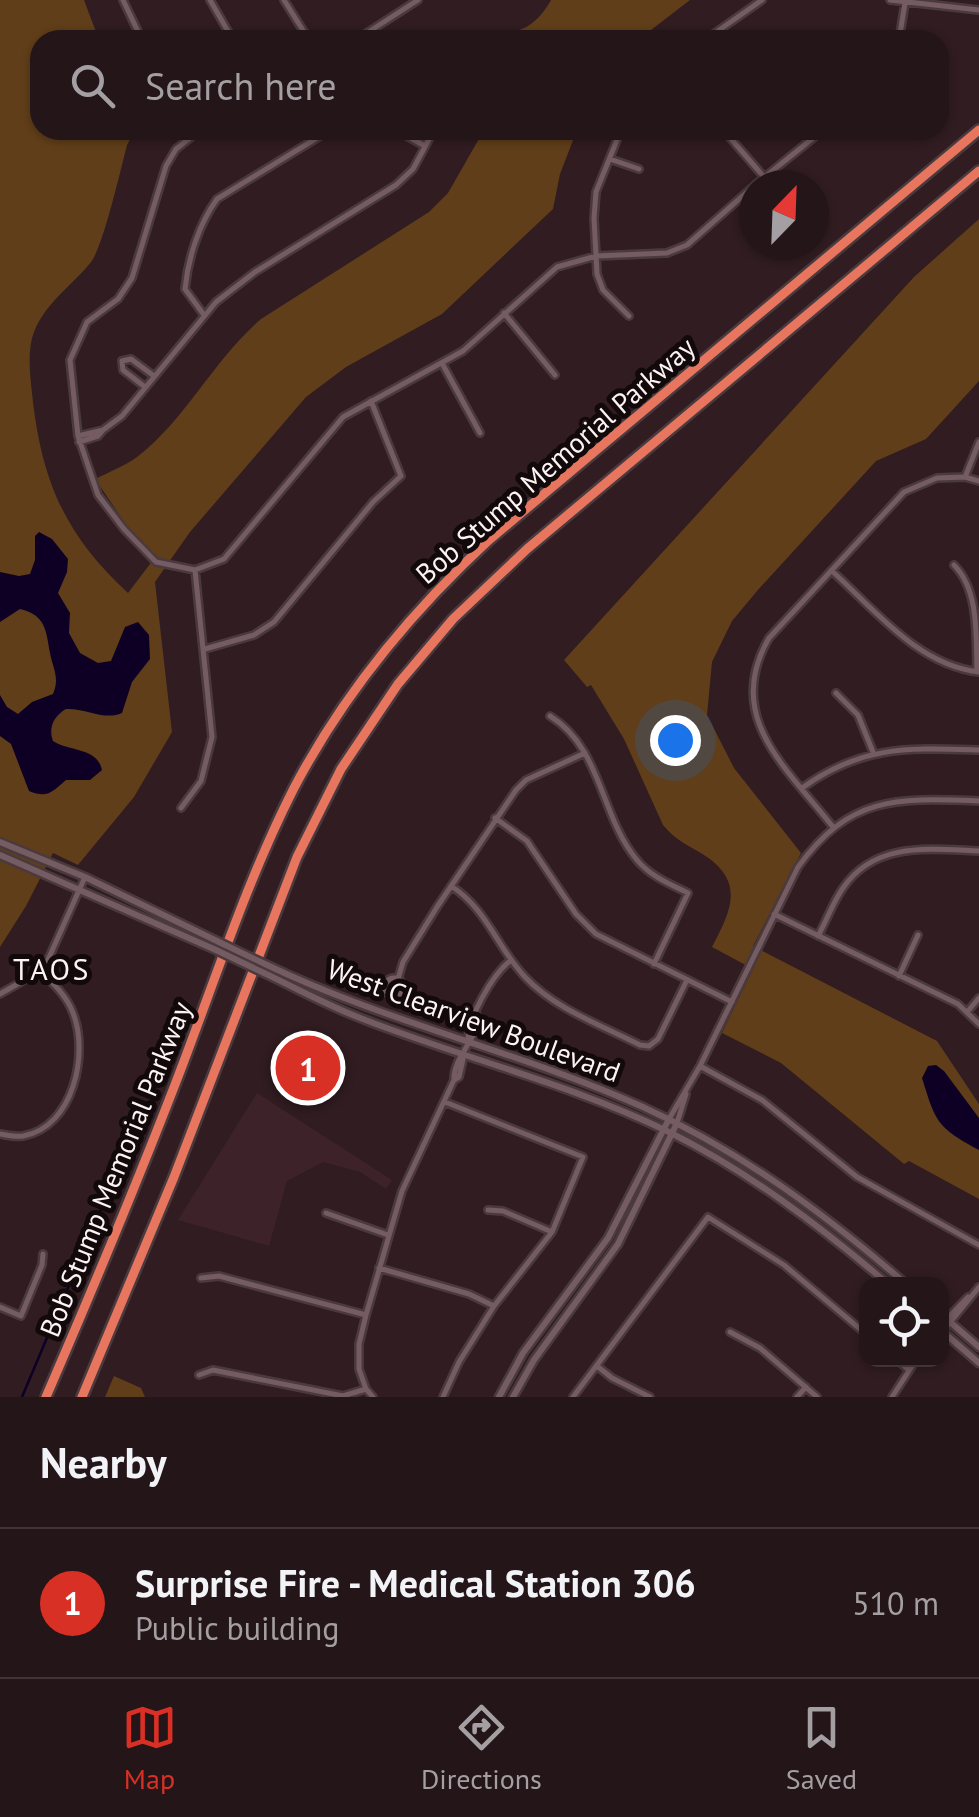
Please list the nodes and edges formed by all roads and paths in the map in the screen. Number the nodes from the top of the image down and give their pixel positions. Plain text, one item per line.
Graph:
1 (123, 0) edge
2 (210, 0) edge
3 (284, 0) edge
4 (418, 0) edge
5 (762, 0) edge
6 (890, 0) edge
7 (905, 2) edge
8 (979, 10) edge
9 (137, 30) edge
10 (228, 30) edge
11 (303, 30) edge
12 (372, 30) edge
13 (719, 30) edge
14 (901, 30) edge
15 (979, 130) edge
16 (186, 140) edge
17 (314, 140) edge
18 (414, 140) edge
19 (428, 140) edge
20 (617, 140) edge
21 (732, 140) edge
22 (810, 140) edge
23 (425, 146) junction
24 (610, 159) junction
25 (639, 169) dead end
26 (758, 170) edge
27 (773, 170) edge
28 (979, 171) edge
29 (739, 198) edge
30 (596, 256) junction
31 (504, 313) junction
32 (204, 316) junction
33 (629, 316) dead end
34 (443, 364) junction
35 (556, 374) dead end
36 (154, 376) junction
37 (146, 388) junction
38 (371, 401) junction
39 (480, 433) dead end
40 (78, 439) junction
41 (979, 442) edge
42 (965, 478) junction
43 (979, 481) edge
44 (954, 565) dead end
45 (194, 570) junction
46 (831, 570) junction
47 (204, 648) junction
48 (978, 672) edge
49 (836, 692) dead end
50 (550, 716) dead end
51 (979, 750) edge
52 (873, 752) junction
53 (586, 753) junction
54 (802, 788) junction
55 (979, 801) edge
56 (181, 808) dead end
57 (495, 818) junction
58 (833, 827) junction
59 (0, 842) edge
60 (979, 851) edge
61 (0, 856) edge
62 (84, 876) junction
63 (450, 886) junction
64 (80, 888) junction
65 (774, 914) junction
66 (918, 935) dead end
67 (818, 936) junction
68 (217, 946) junction
69 (511, 960) junction
70 (654, 964) junction
71 (265, 969) junction
72 (40, 970) junction
73 (899, 976) junction
74 (398, 979) dead end
75 (687, 980) junction
76 (0, 994) edge
77 (979, 998) edge
78 (732, 1002) junction
79 (968, 1012) junction
80 (979, 1024) edge
81 (468, 1044) junction
82 (464, 1054) junction
83 (700, 1066) junction
84 (445, 1102) junction
85 (673, 1121) junction
86 (662, 1129) junction
87 (0, 1134) edge
88 (672, 1134) junction
89 (488, 1210) dead end
90 (326, 1213) dead end
91 (552, 1232) junction
92 (388, 1234) junction
93 (979, 1244) edge
94 (43, 1254) dead end
95 (379, 1268) junction
96 (879, 1277) edge
97 (898, 1277) edge
98 (202, 1278) dead end
99 (979, 1286) edge
100 (0, 1306) edge
101 (494, 1306) junction
102 (366, 1315) junction
103 (949, 1320) edge
104 (859, 1328) edge
105 (949, 1328) edge
106 (949, 1330) edge
107 (730, 1332) dead end
108 (979, 1347) edge
109 (979, 1363) edge
110 (597, 1366) junction
111 (905, 1367) edge
112 (911, 1367) edge
113 (909, 1370) junction
114 (199, 1374) dead end
115 (806, 1387) junction
116 (366, 1389) junction
117 (46, 1397) edge
118 (82, 1397) edge
119 (374, 1397) edge
120 (444, 1397) edge
121 (498, 1397) edge
122 (512, 1397) edge
123 (574, 1397) edge
124 (650, 1397) edge
125 (796, 1397) edge
126 (818, 1397) edge
127 (892, 1397) edge

1 - 9 street
2 - 10 street
3 - 11 street
4 - 12 street
5 - 13 street
6 - 7 street
7 - 8 street
7 - 14 street
15 - 117 highway, Bob Stump Memorial Parkway
16 - 40 street
17 - 32 street
18 - 23 street
19 - 23 street
20 - 24 street
21 - 26 street
22 - 27 street
23 - 32 street
24 - 25 street
24 - 30 street
28 - 118 highway, Bob Stump Memorial Parkway
29 - 30 street
30 - 31 street
30 - 33 street
31 - 34 street
31 - 35 street
32 - 36 street
34 - 38 street
34 - 39 street
36 - 37 street
36 - 37 street
37 - 40 street
38 - 45 street
38 - 47 street
40 - 45 street
41 - 42 street
42 - 43 street
42 - 46 street
44 - 48 street
45 - 47 street
46 - 48 street
46 - 54 street
47 - 56 street
49 - 52 street
50 - 53 street
51 - 52 street
52 - 54 street
53 - 57 street
53 - 70 street
54 - 58 street
55 - 58 street
57 - 63 street
57 - 70 street
58 - 65 street
59 - 62 street, West Clearview Boulevard
60 - 67 street
61 - 64 street, West Clearview Boulevard
62 - 64 street
62 - 68 street, West Clearview Boulevard
63 - 69 street
63 - 74 street
64 - 68 street, West Clearview Boulevard
64 - 72 street
65 - 67 street
65 - 78 street
66 - 73 street
67 - 73 street
68 - 71 street, West Clearview Boulevard, bridge
69 - 75 street
69 - 81 street
70 - 75 street
71 - 81 street, West Clearview Boulevard
71 - 82 street, West Clearview Boulevard
72 - 76 street
72 - 87 street
73 - 79 street
75 - 78 street
77 - 79 street
78 - 83 street
79 - 80 street
81 - 82 street
81 - 85 street, West Clearview Boulevard
82 - 84 street
82 - 86 street, West Clearview Boulevard
83 - 85 street
83 - 93 street
84 - 91 street
84 - 92 street
85 - 86 street
85 - 88 street
85 - 97 street, West Clearview Boulevard
86 - 88 street, West Clearview Boulevard
86 - 121 street
88 - 96 street, West Clearview Boulevard
88 - 122 street
89 - 91 street
90 - 92 street
91 - 101 street
92 - 95 street
94 - 100 street
95 - 101 street
95 - 102 street
98 - 102 street
99 - 103 street
101 - 120 street
102 - 116 street
104 - 110 street
105 - 108 street
106 - 109 street
107 - 115 street
110 - 123 street
110 - 124 street
111 - 113 street
112 - 113 street
113 - 127 street
114 - 116 street
115 - 125 street
115 - 126 street
116 - 119 street

